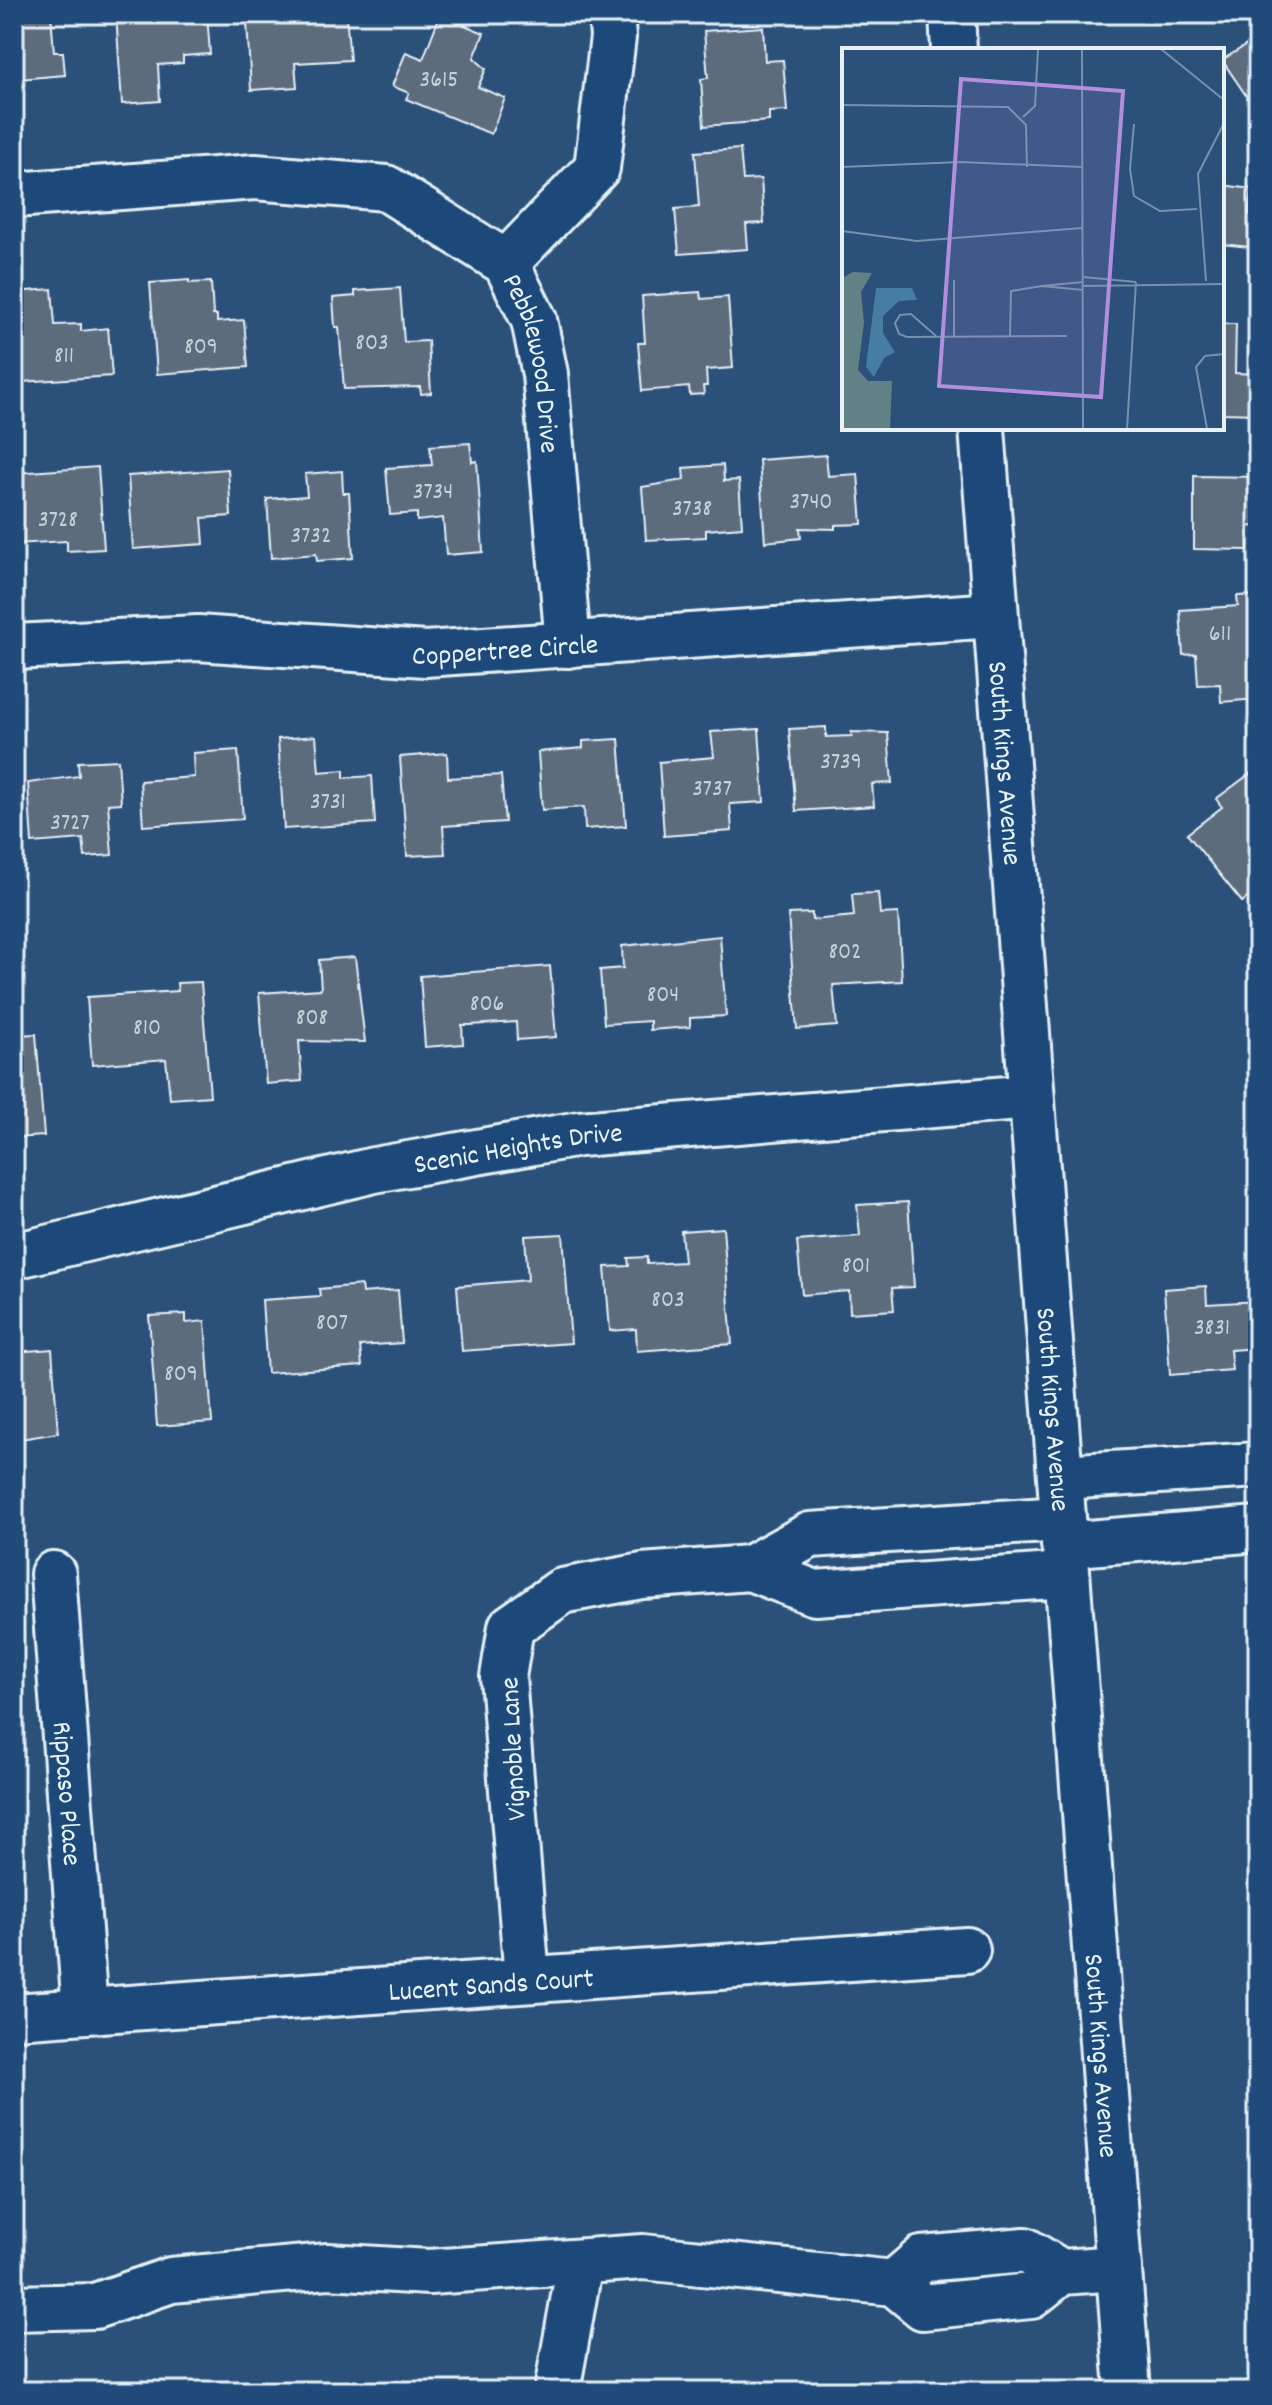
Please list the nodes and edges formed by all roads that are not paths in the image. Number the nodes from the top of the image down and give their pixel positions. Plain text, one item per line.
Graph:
1 (611, 14) edge
2 (952, 14) edge
3 (954, 48) edge
4 (14, 195) edge
5 (506, 263) junction
6 (982, 430) edge
7 (995, 615) junction
8 (568, 645) junction
9 (14, 647) edge
10 (1031, 1097) junction
11 (14, 1256) edge
12 (1258, 1465) edge
13 (1063, 1529) junction
14 (1258, 1529) edge
15 (750, 1568) junction
16 (53, 1574) dead end
17 (967, 1950) dead end
18 (527, 1979) junction
19 (85, 2011) junction
20 (14, 2016) edge
21 (580, 2263) junction
22 (1119, 2268) junction
23 (14, 2308) edge
24 (557, 2391) edge
25 (1128, 2391) edge

1 - 5 street
2 - 3 street
4 - 5 street, Pebblewood Drive
5 - 8 street, Pebblewood Drive
6 - 7 street, South Kings Avenue
7 - 8 street, Coppertree Circle
7 - 10 street, South Kings Avenue
8 - 9 street, Coppertree Circle
10 - 11 street, Scenic Heights Drive
10 - 13 street, South Kings Avenue
12 - 13 street
13 - 14 street
13 - 15 street, Vignoble Lane
13 - 15 street, Vignoble Lane
13 - 22 street, South Kings Avenue
15 - 18 street, Vignoble Lane
16 - 19 street, Rippaso Place
17 - 18 street, Lucent Sands Court
18 - 19 street, Lucent Sands Court
19 - 20 street, Lucent Sands Court
21 - 22 street
21 - 23 street
21 - 24 street
22 - 25 street, South Kings Avenue

